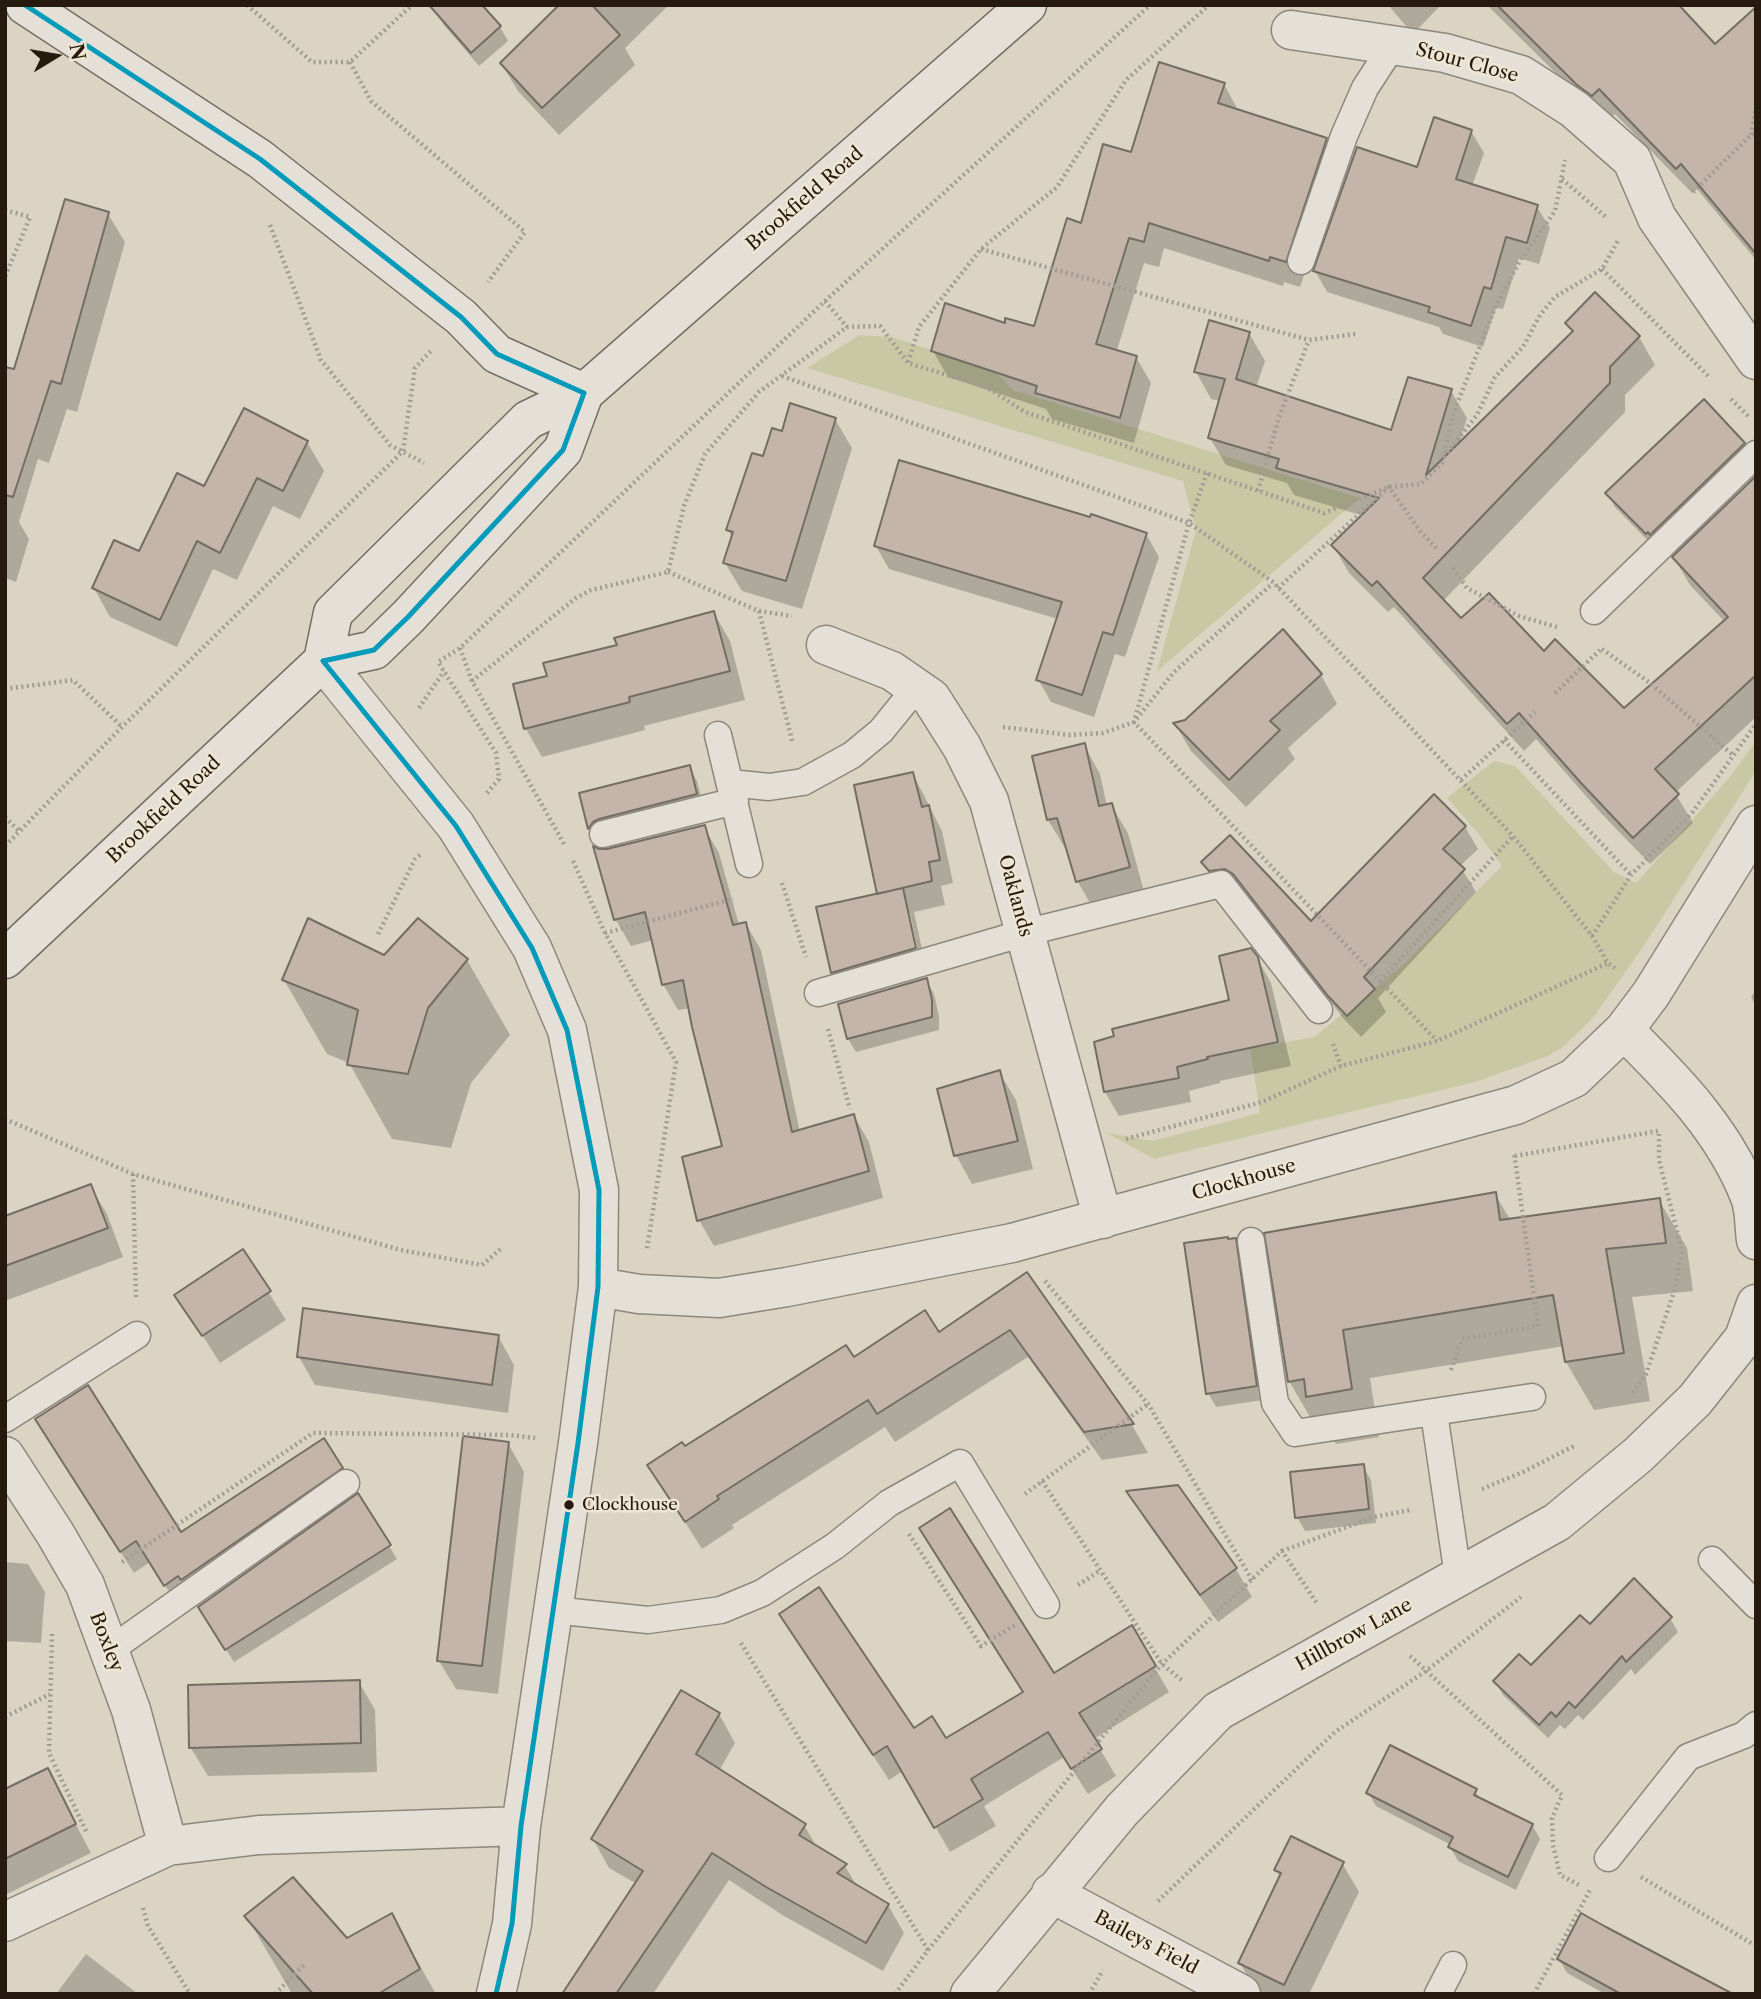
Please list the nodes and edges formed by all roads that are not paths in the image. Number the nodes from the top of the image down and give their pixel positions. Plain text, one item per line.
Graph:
1 (25, 5) edge
2 (1027, 5) edge
3 (1291, 30) dead end
4 (1393, 45) junction
5 (1301, 261) dead end
6 (1756, 360) edge
7 (584, 393) junction
8 (1756, 454) edge
9 (1594, 611) road end
10 (827, 645) road end
11 (323, 661) junction
12 (916, 688) junction
13 (719, 735) dead end
14 (733, 792) junction
15 (1756, 825) edge
16 (603, 834) dead end
17 (749, 864) dead end
18 (1024, 933) junction
19 (5, 959) edge
20 (818, 993) road end
21 (1319, 1010) dead end
22 (1624, 1030) junction
23 (1102, 1219) junction
24 (1756, 1240) edge
25 (1251, 1241) dead end
26 (598, 1287) junction
27 (1756, 1304) edge
28 (137, 1335) road end
29 (1532, 1397) dead end
30 (1434, 1413) junction
31 (5, 1419) edge
32 (5, 1456) edge
33 (346, 1483) dead end
34 (1712, 1560) dead end
35 (1458, 1576) junction
36 (1046, 1605) road end
37 (1756, 1605) edge
38 (553, 1609) junction
39 (110, 1650) junction
40 (1756, 1725) edge
41 (521, 1826) junction
42 (168, 1846) junction
43 (1608, 1857) road end
44 (1051, 1893) junction
45 (5, 1922) edge
46 (1452, 1965) dead end
47 (496, 1994) edge
48 (970, 1994) edge
49 (1241, 1994) edge
50 (1438, 1994) edge

1 - 7 street
2 - 7 street, Brookfield Road
3 - 4 street, Stour Close
4 - 5 lane
4 - 6 street, Stour Close
7 - 11 street, Brookfield Road
7 - 11 street, Brookfield Road
8 - 9 lane
10 - 12 street, Oaklands
11 - 19 street, Brookfield Road
11 - 26 street
12 - 14 lane
12 - 18 street, Oaklands
13 - 14 lane
14 - 16 lane
14 - 17 lane
15 - 22 street, Clockhouse
18 - 20 lane
18 - 21 lane
18 - 23 street, Oaklands
22 - 23 street, Clockhouse
22 - 24 street
23 - 26 street, Clockhouse
25 - 30 lane
26 - 38 street
27 - 35 street, Hillbrow Lane
28 - 31 lane
29 - 30 lane
30 - 35 lane
32 - 39 street, Boxley
33 - 39 lane
34 - 37 lane
35 - 44 street, Hillbrow Lane
36 - 38 lane
38 - 41 street
39 - 42 street, Boxley
40 - 43 lane
41 - 42 street
41 - 47 street
42 - 45 street
44 - 48 street, Hillbrow Lane
44 - 49 street, Baileys Field
46 - 50 lane

